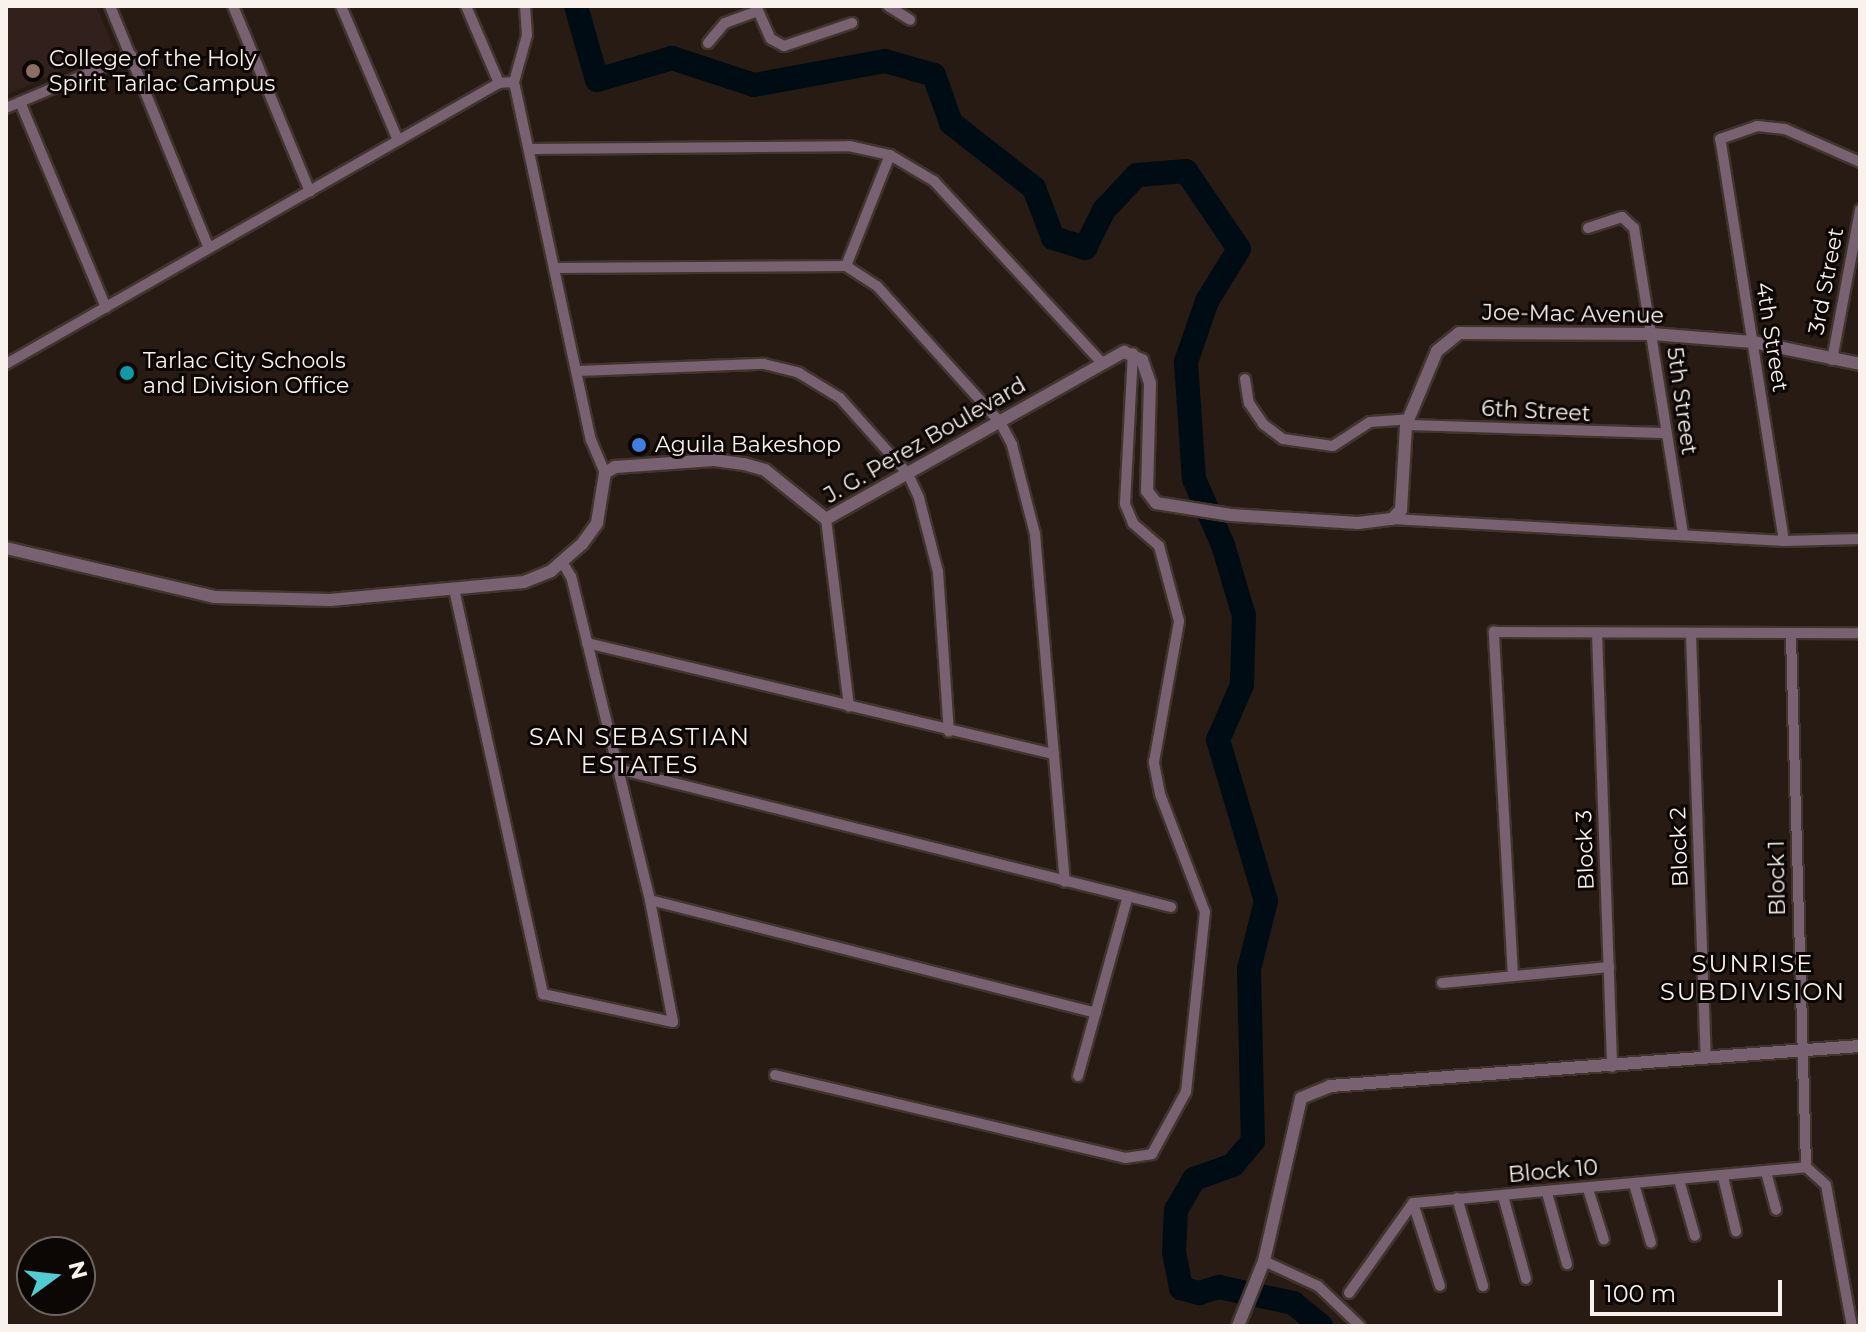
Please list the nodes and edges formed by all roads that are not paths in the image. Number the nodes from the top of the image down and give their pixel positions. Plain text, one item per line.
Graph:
1 (110, 6) edge
2 (233, 6) edge
3 (341, 6) edge
4 (466, 6) edge
5 (525, 6) edge
6 (888, 6) edge
7 (757, 8) edge
8 (910, 20) dead end
9 (852, 23) dead end
10 (708, 43) dead end
11 (131, 55) junction
12 (514, 82) junction
13 (499, 83) junction
14 (20, 102) junction
15 (6, 108) edge
16 (398, 140) junction
17 (531, 149) junction
18 (890, 155) junction
19 (1860, 162) edge
20 (310, 192) junction
21 (1860, 210) edge
22 (1588, 228) dead end
23 (209, 248) junction
24 (846, 266) junction
25 (556, 268) junction
26 (106, 308) junction
27 (1652, 334) junction
28 (1753, 342) junction
29 (1133, 353) junction
30 (7, 360) edge
31 (1832, 360) junction
32 (1101, 362) junction
33 (1860, 364) edge
34 (578, 371) junction
35 (1245, 379) dead end
36 (1000, 422) junction
37 (1407, 422) junction
38 (1665, 433) junction
39 (605, 473) junction
40 (908, 474) junction
41 (826, 519) junction
42 (1392, 519) junction
43 (1683, 535) junction
44 (1860, 539) edge
45 (1784, 541) junction
46 (6, 548) edge
47 (563, 563) junction
48 (454, 589) junction
49 (1597, 633) junction
50 (1860, 633) edge
51 (1691, 635) junction
52 (1791, 636) junction
53 (587, 643) junction
54 (849, 707) junction
55 (949, 732) junction
56 (1054, 754) junction
57 (618, 769) junction
58 (1065, 882) junction
59 (1128, 896) junction
60 (650, 900) junction
61 (1171, 907) dead end
62 (1609, 967) junction
63 (1513, 976) junction
64 (1442, 983) dead end
65 (1096, 1013) junction
66 (1860, 1046) edge
67 (1801, 1049) junction
68 (1706, 1059) junction
69 (1612, 1067) junction
70 (775, 1075) dead end
71 (1078, 1076) dead end
72 (1806, 1167) junction
73 (1766, 1172) junction
74 (1723, 1177) junction
75 (1679, 1180) junction
76 (1634, 1184) junction
77 (1588, 1189) junction
78 (1547, 1193) junction
79 (1503, 1196) junction
80 (1457, 1198) junction
81 (1413, 1203) junction
82 (1776, 1210) dead end
83 (1736, 1231) dead end
84 (1695, 1236) dead end
85 (1604, 1240) dead end
86 (1651, 1243) dead end
87 (1567, 1264) dead end
88 (1262, 1266) junction
89 (1526, 1279) dead end
90 (1440, 1286) dead end
91 (1483, 1286) dead end
92 (1349, 1293) dead end
93 (1238, 1326) edge
94 (1360, 1326) edge
95 (1852, 1326) edge

1 - 11 street
2 - 20 street
3 - 16 street
4 - 13 street
5 - 12 street
6 - 8 street
7 - 9 street
7 - 10 street
11 - 14 street
11 - 23 street
12 - 13 street
12 - 17 street
13 - 16 street
14 - 15 street
14 - 26 street
16 - 20 street
17 - 18 street
17 - 25 street
18 - 24 street
18 - 32 street
19 - 28 street, 4th Street
20 - 23 street
21 - 31 street, 3rd Street
22 - 27 street, 5th Street
23 - 26 street
24 - 25 street
24 - 36 street
25 - 34 street
26 - 30 street
27 - 28 street, Joe-Mac Avenue
27 - 37 street, Joe-Mac Avenue
27 - 38 street, 5th Street
28 - 31 street, Joe-Mac Avenue
28 - 45 street, 4th Street
29 - 32 street, J. G. Perez Boulevard
29 - 42 street
29 - 70 street
31 - 33 street, Joe-Mac Avenue
32 - 36 street, J. G. Perez Boulevard
34 - 39 street
34 - 40 street
35 - 37 street, 6th Street
36 - 40 street, J. G. Perez Boulevard
36 - 56 street
37 - 38 street, 6th Street
37 - 42 street, Joe-Mac Avenue
38 - 43 street, 5th Street
39 - 41 street, J. G. Perez Boulevard
39 - 47 street
40 - 41 street, J. G. Perez Boulevard
40 - 55 street
41 - 54 street
42 - 43 street
43 - 45 street
44 - 45 street
46 - 48 street
47 - 48 street
47 - 53 street
48 - 60 street
49 - 51 street
49 - 62 street, Block 3
49 - 63 street
50 - 52 street
51 - 52 street
51 - 68 street, Block 2
52 - 67 street, Block 1
53 - 54 street
53 - 57 street
54 - 55 street
55 - 56 street
56 - 58 street
57 - 58 street
57 - 60 street
58 - 59 street
59 - 61 street
59 - 65 street
60 - 65 street
62 - 63 street
62 - 69 street, Block 3
63 - 64 street
65 - 71 street
66 - 67 street
67 - 68 street
67 - 72 street, Block 1
68 - 69 street
69 - 88 street
72 - 73 street, Block 10
72 - 95 street
73 - 74 street, Block 10
73 - 82 street
74 - 75 street, Block 10
74 - 83 street
75 - 76 street, Block 10
75 - 84 street
76 - 77 street, Block 10
76 - 86 street
77 - 78 street, Block 10
77 - 85 street
78 - 79 street, Block 10
78 - 87 street
79 - 80 street, Block 10
79 - 89 street
80 - 81 street, Block 10
80 - 91 street
81 - 90 street
81 - 92 street
88 - 93 street
88 - 94 street

